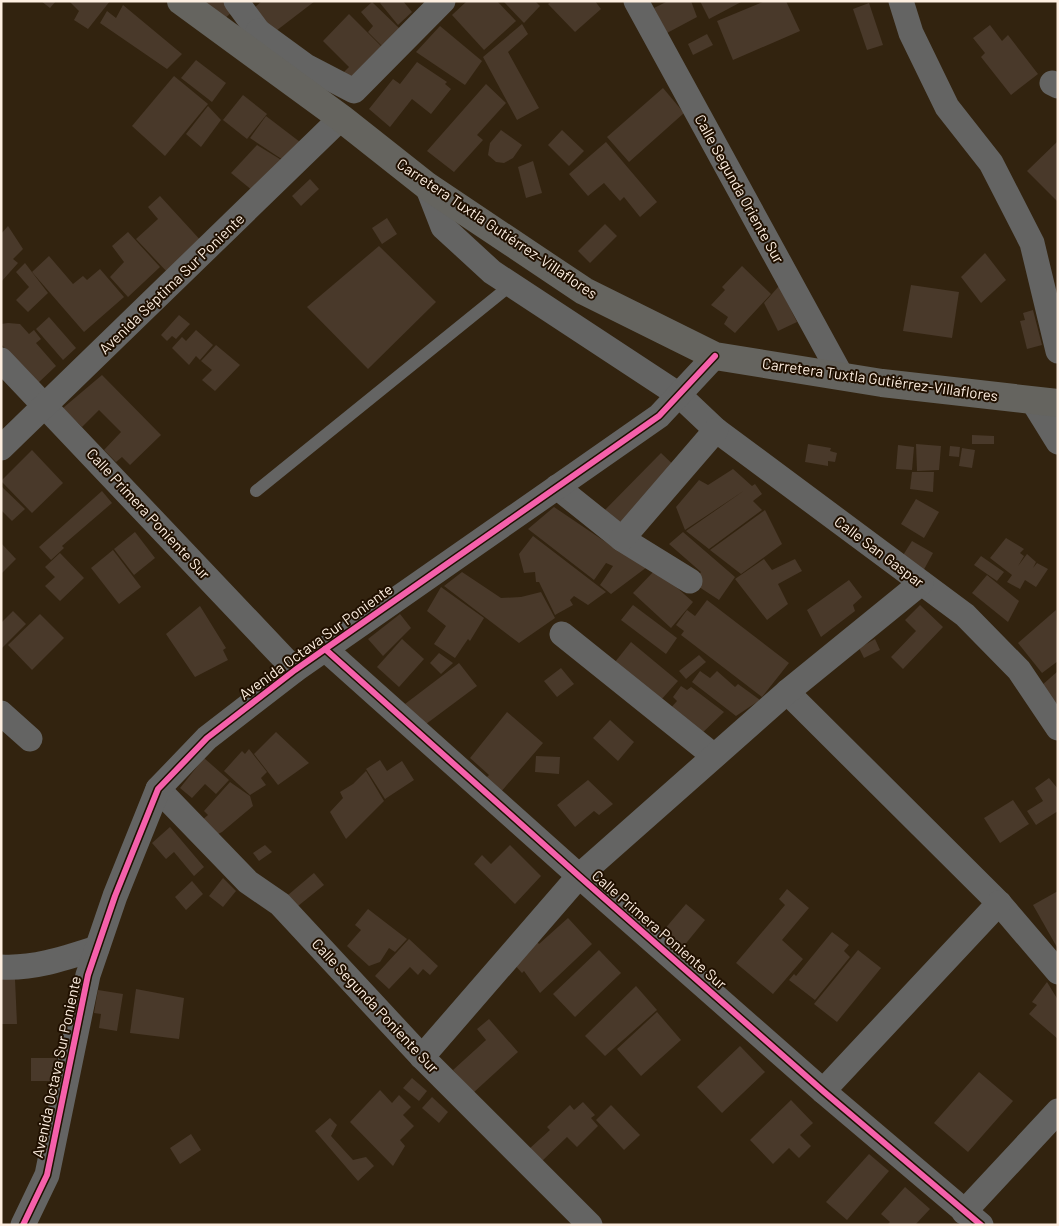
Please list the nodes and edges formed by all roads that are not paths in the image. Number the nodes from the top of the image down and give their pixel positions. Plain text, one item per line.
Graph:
1 (181, 1) edge
2 (236, 1) edge
3 (443, 1) edge
4 (636, 1) edge
5 (901, 1) edge
6 (255, 43) junction
7 (341, 118) junction
8 (427, 186) junction
9 (511, 285) junction
10 (1058, 351) edge
11 (715, 356) junction
12 (1, 360) edge
13 (842, 377) junction
14 (679, 395) junction
15 (1045, 402) edge
16 (46, 406) junction
17 (716, 430) junction
18 (1058, 442) edge
19 (1, 448) edge
20 (557, 487) junction
21 (256, 491) dead end
22 (622, 539) junction
23 (690, 580) dead end
24 (921, 584) junction
25 (562, 634) dead end
26 (325, 649) junction
27 (295, 670) junction
28 (787, 692) junction
29 (1, 713) edge
30 (1058, 728) edge
31 (30, 739) dead end
32 (714, 756) junction
33 (158, 789) junction
34 (578, 876) junction
35 (999, 903) junction
36 (97, 948) junction
37 (1, 967) edge
38 (1058, 972) edge
39 (422, 1057) junction
40 (823, 1091) junction
41 (1058, 1111) edge
42 (973, 1218) edge
43 (23, 1225) edge
44 (590, 1225) edge

1 - 6 main road, Carretera Tuxtla Gutiérrez-Villaflores
2 - 6 street
3 - 6 street
4 - 13 street, Calle Segunda Oriente Sur
5 - 10 street
6 - 7 main road, Carretera Tuxtla Gutiérrez-Villaflores
7 - 8 main road, Carretera Tuxtla Gutiérrez-Villaflores
7 - 16 street, Avenida Séptima Sur Poniente
8 - 9 street, Calle San Gaspar
8 - 11 main road, Carretera Tuxtla Gutiérrez-Villaflores
9 - 14 street, Calle San Gaspar
9 - 21 lane
11 - 13 main road, Carretera Tuxtla Gutiérrez-Villaflores
11 - 14 street, Avenida Octava Sur Poniente
12 - 16 street, Calle Primera Poniente Sur
13 - 15 main road, Carretera Tuxtla Gutiérrez-Villaflores
14 - 17 street, Calle San Gaspar
14 - 20 street, Avenida Octava Sur Poniente
15 - 18 street
16 - 19 street, Avenida Séptima Sur Poniente
16 - 27 street, Calle Primera Poniente Sur
17 - 22 street
17 - 24 street, Calle San Gaspar
20 - 22 street
20 - 26 street, Avenida Octava Sur Poniente
22 - 23 street
24 - 28 street
24 - 30 street, Calle San Gaspar
25 - 32 street
26 - 27 street, Avenida Octava Sur Poniente
26 - 34 street, Calle Primera Poniente Sur
27 - 33 street, Avenida Octava Sur Poniente
28 - 32 street
28 - 35 street
29 - 31 street
32 - 34 street
33 - 36 street, Avenida Octava Sur Poniente
33 - 39 street, Calle Segunda Poniente Sur
34 - 39 street
34 - 40 street, Calle Primera Poniente Sur
35 - 38 street
35 - 40 street
36 - 37 street
36 - 43 street, Avenida Octava Sur Poniente
39 - 44 street, Calle Segunda Poniente Sur
40 - 42 street, Calle Primera Poniente Sur
41 - 42 street

